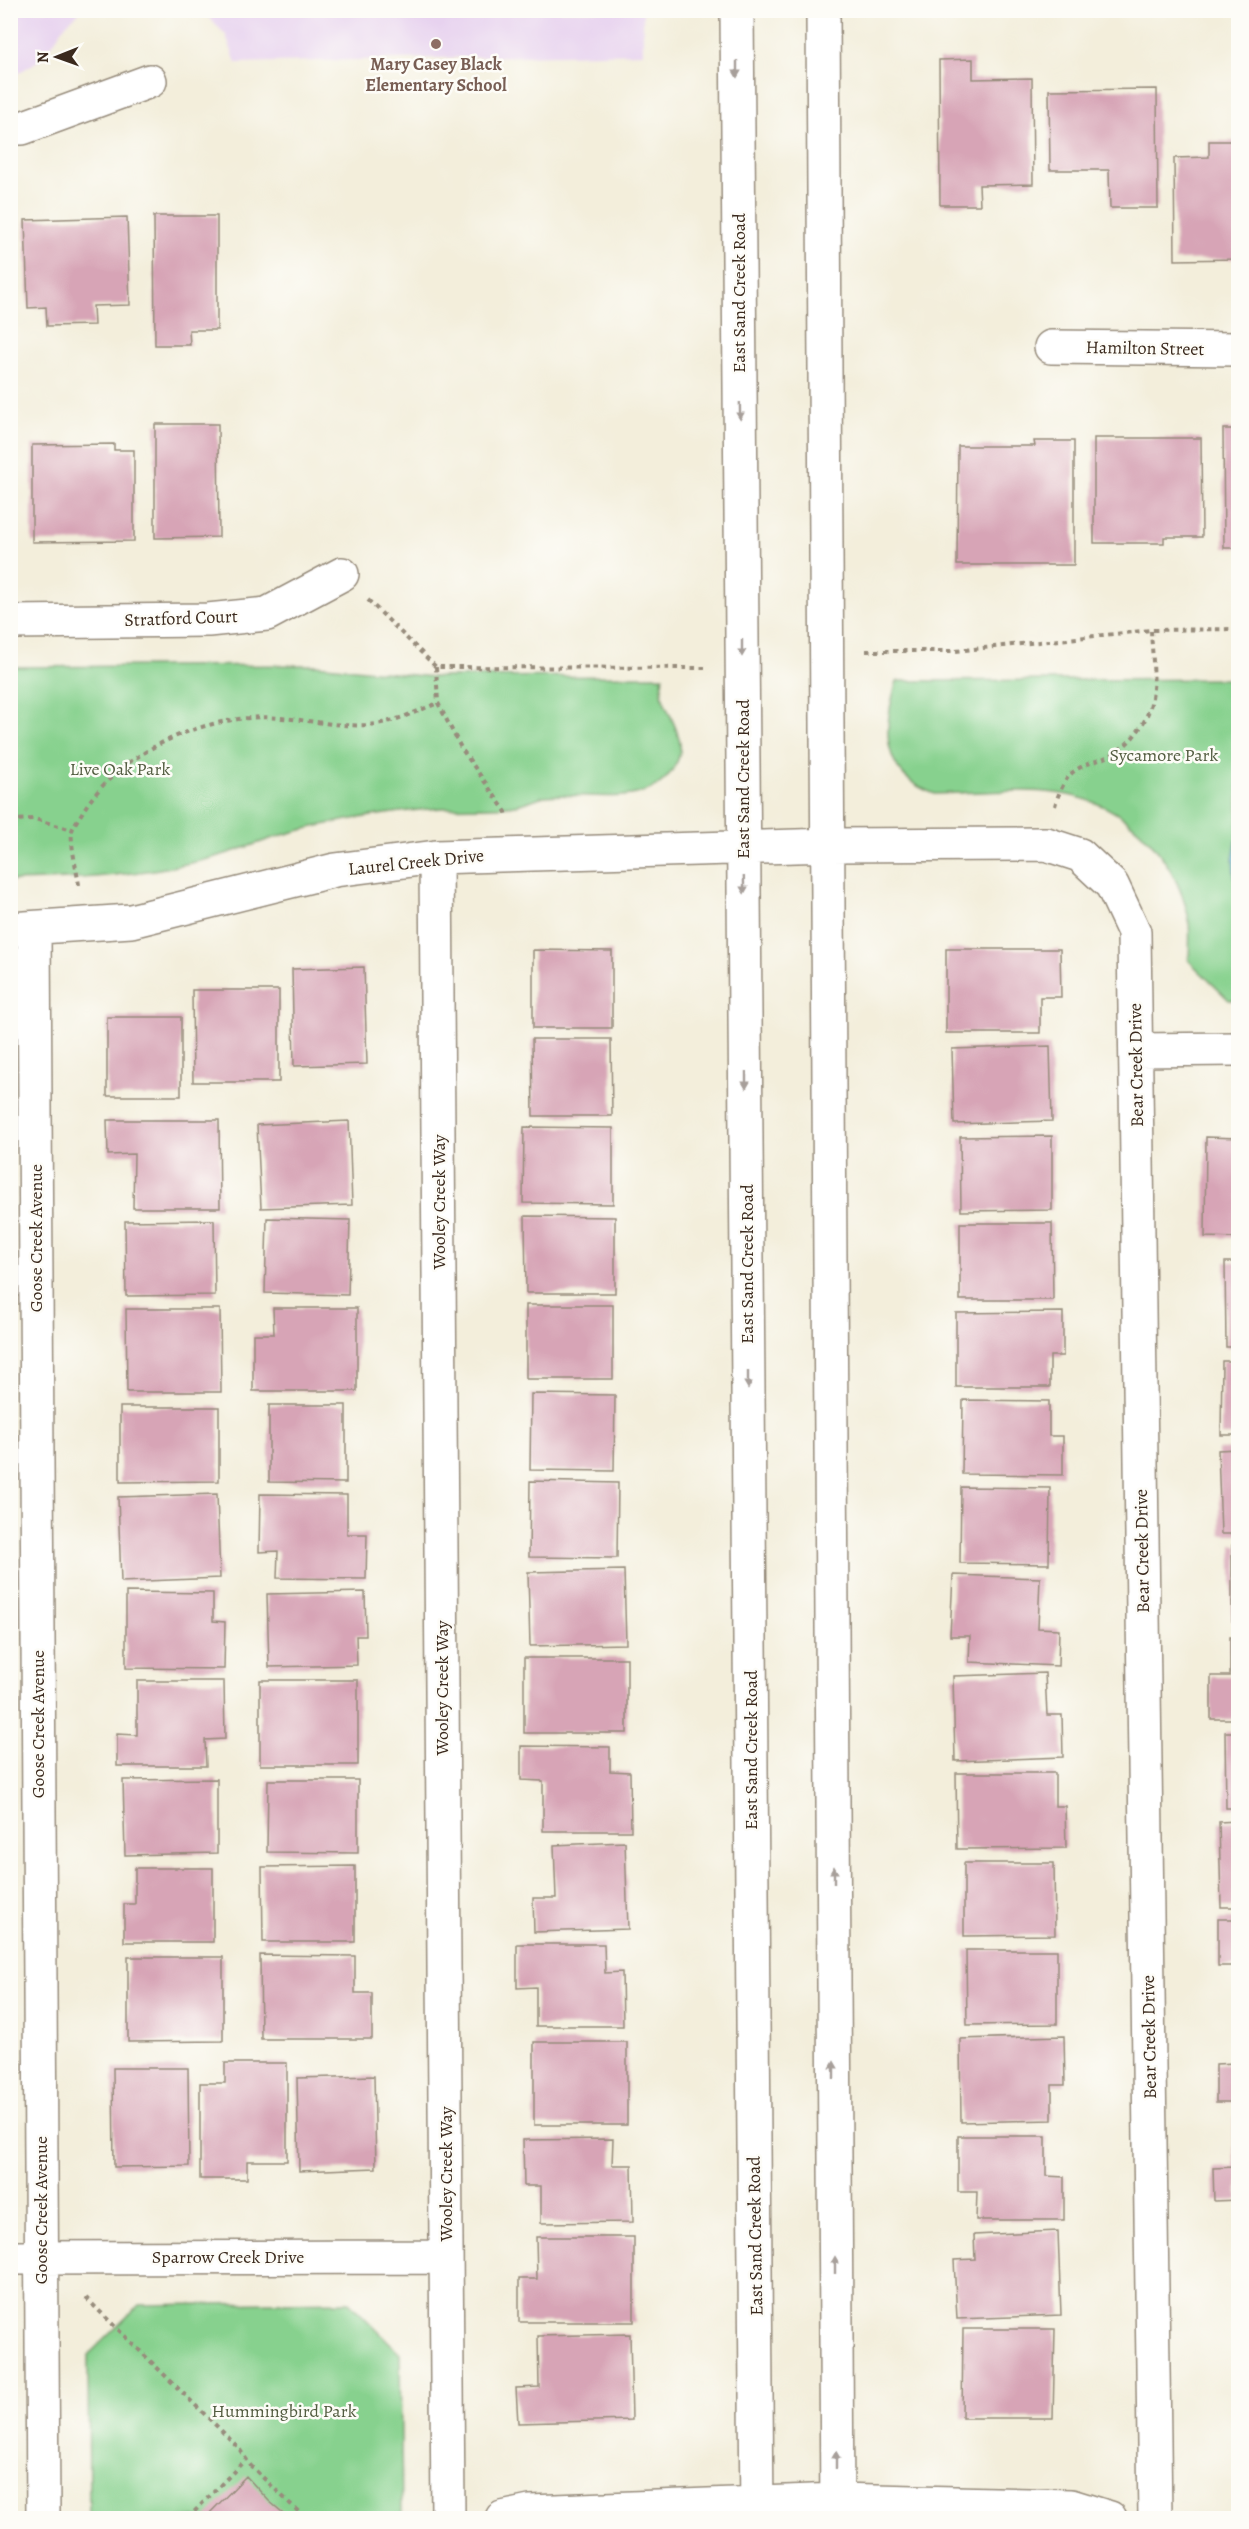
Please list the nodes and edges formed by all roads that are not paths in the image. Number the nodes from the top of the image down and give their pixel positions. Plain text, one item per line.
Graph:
1 (737, 10) edge
2 (824, 10) edge
3 (150, 81) dead end
4 (10, 128) edge
5 (1051, 348) dead end
6 (1239, 350) edge
7 (342, 574) road end
8 (10, 621) edge
9 (829, 844) junction
10 (743, 847) junction
11 (436, 857) junction
12 (22, 929) edge
13 (1239, 1049) edge
14 (1136, 1050) junction
15 (446, 2257) junction
16 (26, 2258) edge
17 (836, 2509) edge
18 (757, 2510) edge
19 (43, 2518) edge
20 (448, 2518) edge
21 (502, 2518) edge
22 (1110, 2518) edge
23 (1155, 2518) edge

1 -> 10 street, East Sand Creek Road
2 - 9 street
3 - 4 street
5 - 6 street, Hamilton Street
7 - 8 street, Stratford Court
9 - 10 street, Laurel Creek Drive
9 - 14 street, Bear Creek Drive
17 -> 9 street
10 - 11 street, Laurel Creek Drive
10 -> 18 street, East Sand Creek Road
11 - 12 street, Laurel Creek Drive
11 - 15 street, Wooley Creek Way
12 - 16 street, Goose Creek Avenue
13 - 14 street
14 - 23 street, Bear Creek Drive
15 - 16 street, Sparrow Creek Drive
15 - 20 street, Wooley Creek Way
16 - 19 street, Goose Creek Avenue
17 - 18 street
17 - 22 street
18 - 21 street

